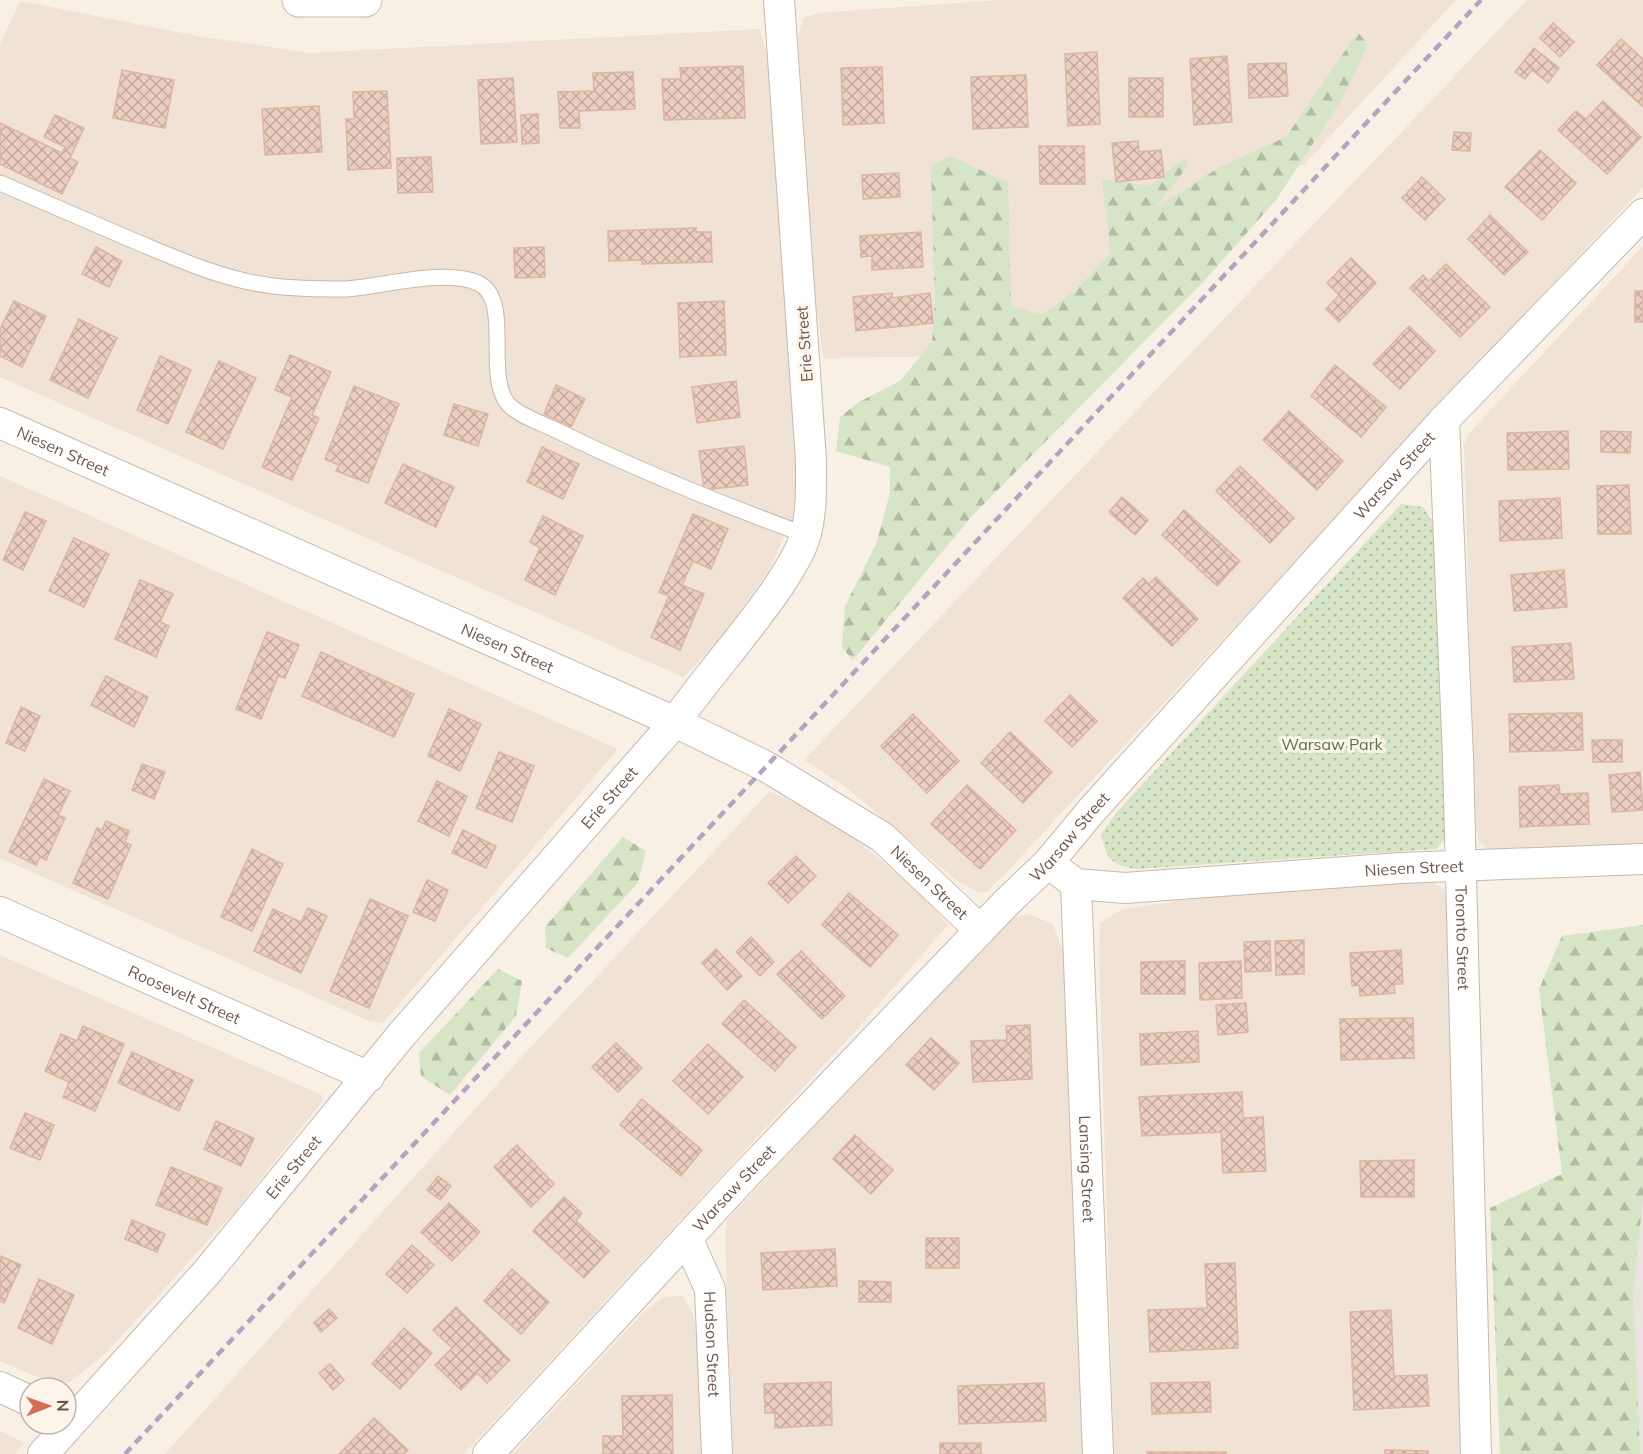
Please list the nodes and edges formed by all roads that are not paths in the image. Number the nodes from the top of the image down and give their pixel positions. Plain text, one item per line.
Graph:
1 (300, 0) edge
2 (365, 0) edge
3 (779, 0) edge
4 (0, 183) edge
5 (1643, 214) edge
6 (1444, 420) junction
7 (0, 423) edge
8 (806, 535) junction
9 (675, 722) junction
10 (1643, 859) edge
11 (1048, 863) junction
12 (1460, 865) junction
13 (1076, 884) junction
14 (0, 912) edge
15 (980, 930) junction
16 (369, 1077) junction
17 (687, 1238) junction
18 (0, 1387) edge
19 (18, 1395) edge
20 (78, 1408) edge
21 (56, 1436) edge
22 (43, 1454) edge
23 (488, 1454) edge
24 (717, 1454) edge
25 (1098, 1454) edge
26 (1476, 1454) edge

1 - 2 street
3 - 8 street, Erie Street
4 - 8 lane
5 - 6 street, Warsaw Street
6 - 11 street, Warsaw Street
6 - 12 street, Toronto Street
7 - 9 street, Niesen Street
8 - 9 street, Erie Street
9 - 15 street, Niesen Street
9 - 16 street, Erie Street
10 - 12 street, Niesen Street
11 - 13 street
11 - 15 street, Warsaw Street
12 - 13 street, Niesen Street
12 - 26 street, Toronto Street
13 - 25 street, Lansing Street
14 - 16 street, Roosevelt Street
15 - 17 street, Warsaw Street
16 - 20 street, Erie Street
17 - 23 street, Warsaw Street
17 - 24 street, Hudson Street
18 - 19 street
21 - 22 street, Erie Street

